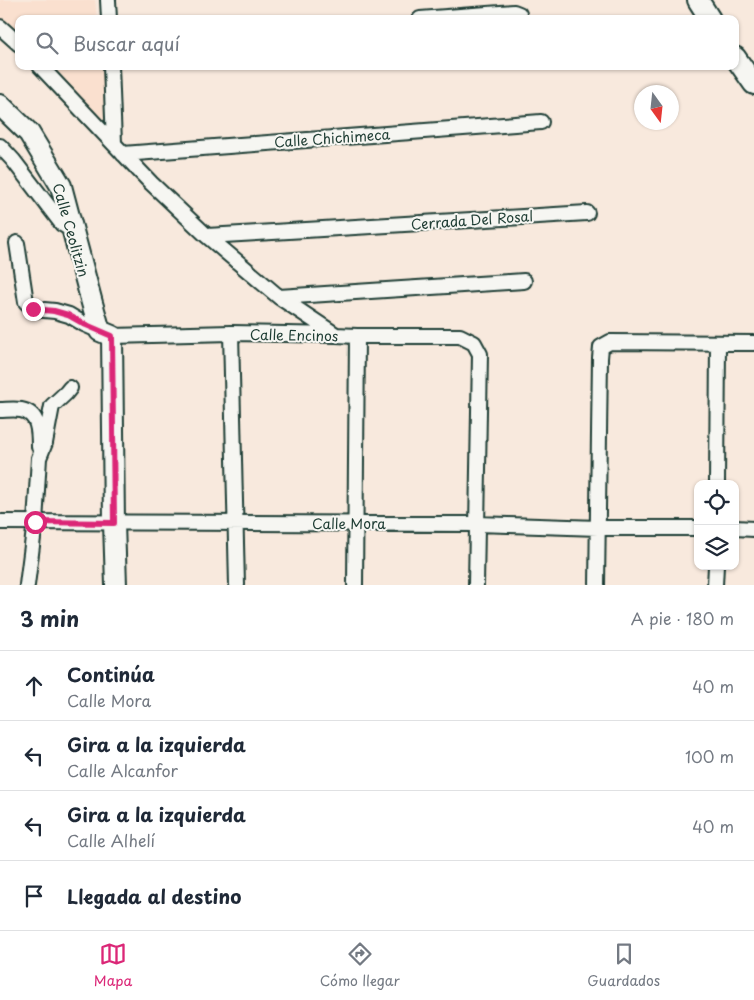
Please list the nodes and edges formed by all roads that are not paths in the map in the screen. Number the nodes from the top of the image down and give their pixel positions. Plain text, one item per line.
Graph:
1 (108, 0) edge
2 (698, 0) edge
3 (109, 15) edge
4 (474, 15) edge
5 (519, 15) edge
6 (707, 15) edge
7 (0, 27) edge
8 (15, 40) edge
9 (739, 63) edge
10 (44, 70) edge
11 (111, 70) edge
12 (754, 84) edge
13 (0, 105) edge
14 (541, 122) dead end
15 (0, 146) edge
16 (119, 148) junction
17 (587, 213) dead end
18 (72, 230) junction
19 (207, 236) junction
20 (17, 243) dead end
21 (524, 281) dead end
22 (279, 297) junction
23 (106, 333) junction
24 (231, 333) junction
25 (336, 335) junction
26 (357, 336) junction
27 (718, 343) junction
28 (754, 343) edge
29 (70, 388) dead end
30 (0, 410) edge
31 (39, 458) junction
32 (717, 480) edge
33 (0, 522) edge
34 (35, 522) junction
35 (114, 523) junction
36 (235, 523) junction
37 (355, 523) junction
38 (477, 524) junction
39 (598, 528) junction
40 (694, 528) edge
41 (739, 528) edge
42 (754, 529) edge
43 (716, 570) edge
44 (27, 585) edge
45 (116, 585) edge
46 (237, 585) edge
47 (355, 585) edge
48 (476, 585) edge
49 (596, 585) edge
50 (716, 585) edge

1 - 3 street
2 - 6 street
4 - 5 street
7 - 8 street
9 - 12 street
10 - 16 street
11 - 16 street
13 - 18 street, Calle Ceolitzin
14 - 16 street, Calle Chichimeca
15 - 18 street
16 - 19 street
17 - 19 street, Cerrada Del Rosal
18 - 23 street, Calle Ceolitzin
19 - 22 street
20 - 23 street
21 - 22 street
22 - 25 street
23 - 24 street, Calle Encinos
23 - 35 street, Calle Ceolitzin
24 - 25 street, Calle Encinos
24 - 36 street
25 - 26 street, Calle Encinos
26 - 37 street
26 - 38 street, Calle Encinos
27 - 28 street
27 - 32 street
27 - 39 street
29 - 31 street
30 - 31 street
31 - 34 street
33 - 34 street, Calle Mora
34 - 35 street, Calle Mora
34 - 44 street
35 - 36 street, Calle Mora
35 - 45 street, Calle Ceolitzin
36 - 37 street, Calle Mora
36 - 46 street
37 - 38 street, Calle Mora
37 - 47 street
38 - 39 street, Calle Mora
38 - 48 street
39 - 40 street, Calle Mora
39 - 49 street
41 - 42 street
43 - 50 street

